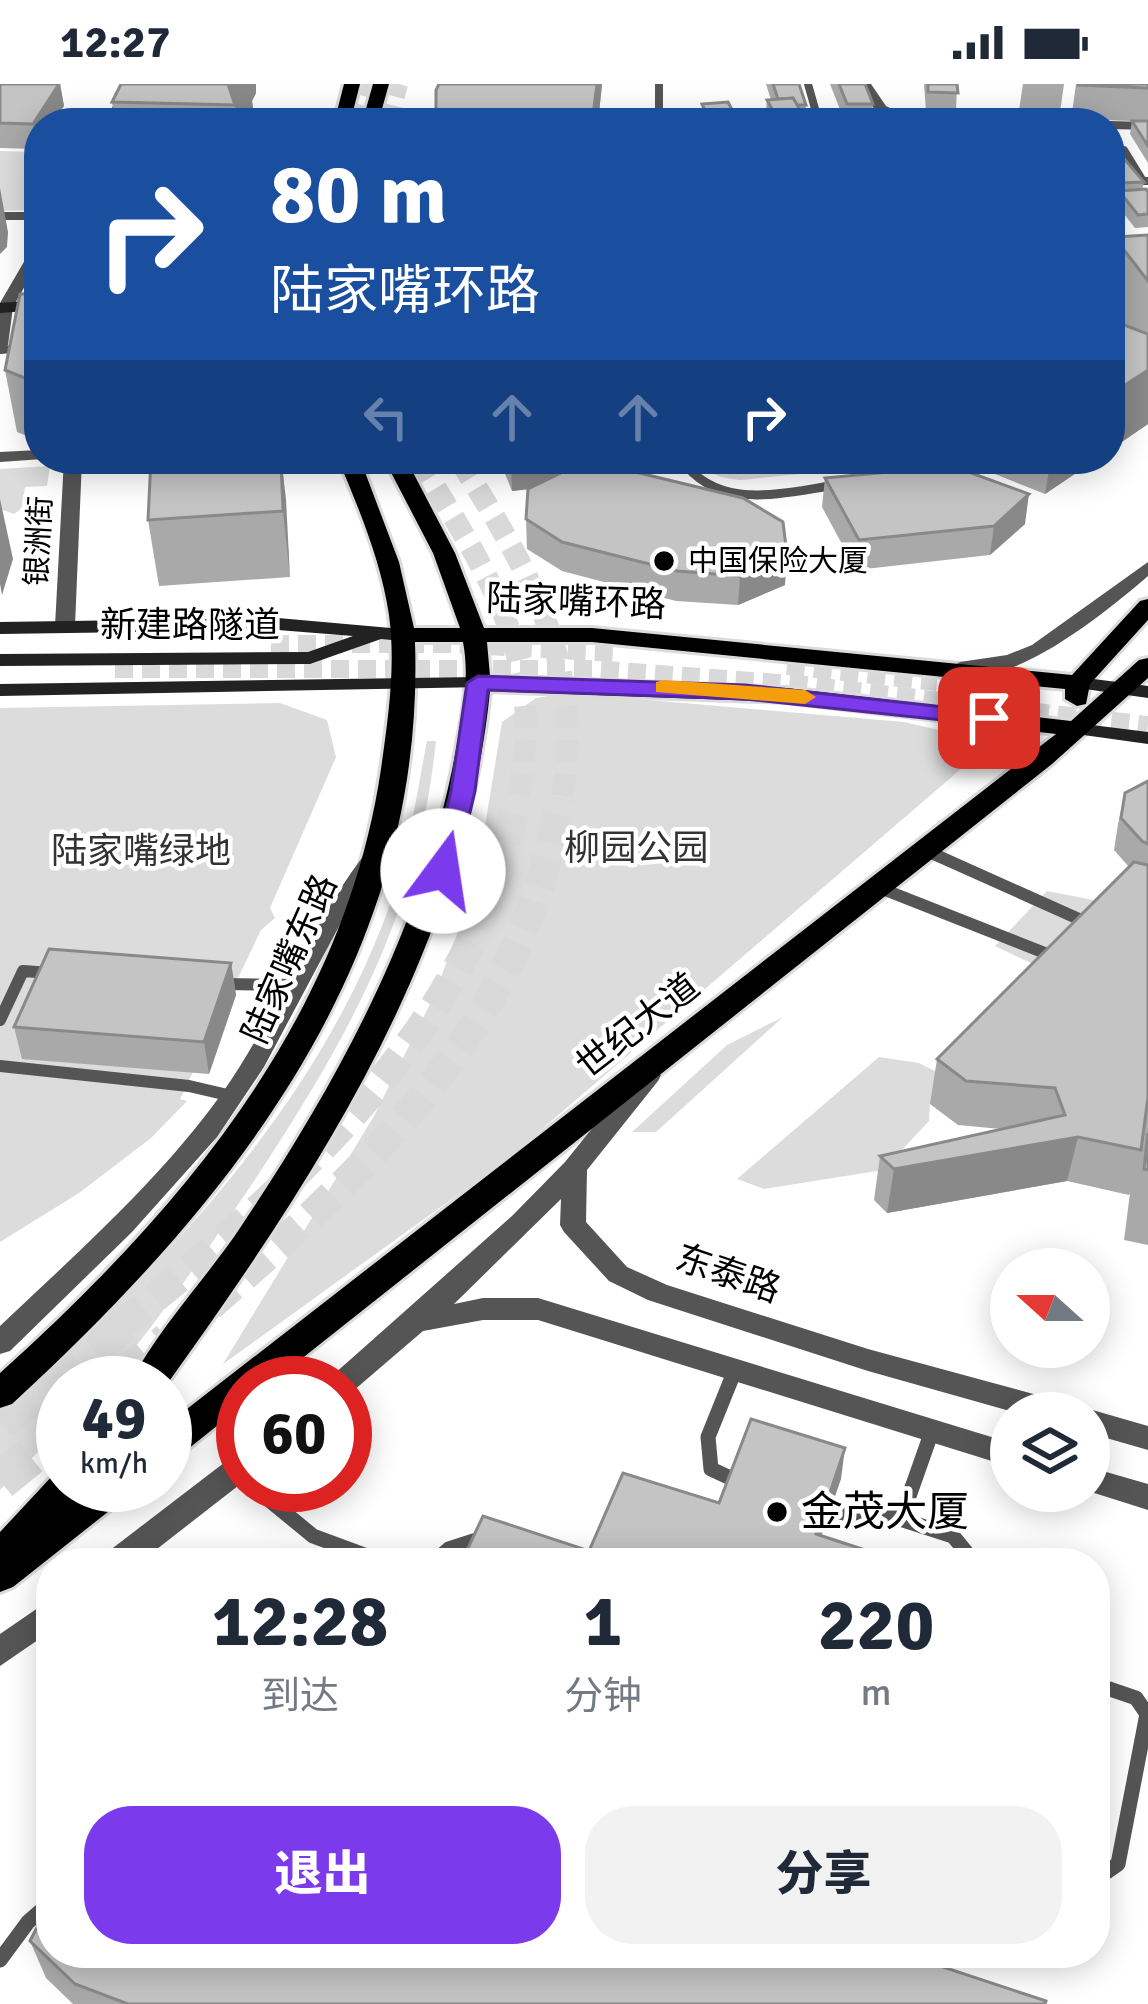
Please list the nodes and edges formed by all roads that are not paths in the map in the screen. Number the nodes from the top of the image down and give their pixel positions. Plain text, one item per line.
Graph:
1 (1125, 152) edge
2 (1146, 183) edge
3 (24, 275) edge
4 (2, 315) edge
5 (0, 347) edge
6 (73, 474) edge
7 (354, 474) edge
8 (402, 474) edge
9 (688, 474) edge
10 (906, 474) edge
11 (890, 479) edge
12 (848, 484) edge
13 (1148, 567) edge
14 (1148, 606) edge
15 (64, 626) junction
16 (0, 628) edge
17 (474, 633) junction
18 (402, 634) junction
19 (375, 635) junction
20 (271, 644) tunnel mouth
21 (0, 645) edge
22 (0, 660) edge
23 (1148, 665) edge
24 (940, 668) junction
25 (115, 669) tunnel mouth
26 (0, 670) edge
27 (478, 683) junction
28 (1078, 683) junction
29 (404, 685) junction
30 (0, 690) edge
31 (1135, 690) edge
32 (1076, 729) junction
33 (1148, 737) edge
34 (382, 848) junction
35 (927, 851) junction
36 (880, 888) junction
37 (1101, 929) edge
38 (1068, 962) edge
39 (70, 974) edge
40 (212, 983) edge
41 (298, 985) junction
42 (0, 1021) edge
43 (0, 1066) edge
44 (656, 1066) junction
45 (232, 1096) junction
46 (577, 1165) junction
47 (419, 1321) junction
48 (0, 1343) edge
49 (168, 1356) tunnel mouth
50 (280, 1356) edge
51 (372, 1360) edge
52 (735, 1370) junction
53 (990, 1393) edge
54 (0, 1394) edge
55 (216, 1406) edge
56 (192, 1425) edge
57 (1110, 1427) edge
58 (932, 1431) junction
59 (1148, 1438) edge
60 (990, 1449) edge
61 (1110, 1485) edge
62 (763, 1489) edge
63 (216, 1494) edge
64 (1148, 1497) edge
65 (805, 1502) edge
66 (44, 1512) edge
67 (73, 1512) edge
68 (285, 1512) edge
69 (893, 1517) junction
70 (510, 1540) edge
71 (138, 1548) edge
72 (345, 1548) edge
73 (456, 1548) edge
74 (968, 1548) edge
75 (4, 1557) edge
76 (36, 1624) edge
77 (0, 1652) edge
78 (1110, 1689) edge
79 (1140, 1798) edge
80 (1110, 1870) edge
81 (36, 1915) edge
82 (0, 1960) edge

1 - 2 lane
3 - 4 street
4 - 5 street
6 - 15 street, 银洲街
7 - 18 main road, 陆家嘴东路
8 - 17 main road
9 - 12 lane
10 - 11 lane
13 - 24 street
14 - 28 main road
15 - 16 main road, 陆家嘴环路
15 - 19 main road, 陆家嘴环路
17 - 18 main road, 陆家嘴环路
17 - 24 main road, 陆家嘴环路
17 - 27 main road
18 - 19 main road, 陆家嘴环路
18 - 29 main road, 陆家嘴东路
19 - 22 main road, 新建路隧道
20 - 21 main road
23 - 31 main road, 世纪大道
24 - 28 main road, 陆家嘴环路
25 - 26 main road
27 - 29 main road
27 - 32 main road
27 - 49 main road
28 - 31 main road, 陆家嘴环路
28 - 32 main road
29 - 30 main road
29 - 34 main road, 陆家嘴东路
31 - 32 main road, 世纪大道
32 - 33 main road
32 - 35 main road, 世纪大道
34 - 41 street
34 - 54 main road, 陆家嘴东路
35 - 36 main road, 世纪大道
35 - 37 lane
36 - 38 lane
36 - 44 main road, 世纪大道
39 - 42 lane
40 - 41 lane
41 - 45 street
43 - 45 lane
44 - 46 street
44 - 50 main road, 世纪大道
45 - 48 street
46 - 47 street
46 - 53 street, 东泰路
47 - 51 street
47 - 52 street
52 - 58 street
52 - 62 lane
55 - 56 main road, 世纪大道
57 - 59 street
58 - 60 street
58 - 69 lane
61 - 64 street
63 - 71 street
65 - 69 lane
66 - 75 main road
67 - 75 main road
68 - 72 lane
69 - 74 lane
70 - 73 lane
76 - 77 street
78 - 79 lane
79 - 80 lane
81 - 82 lane

